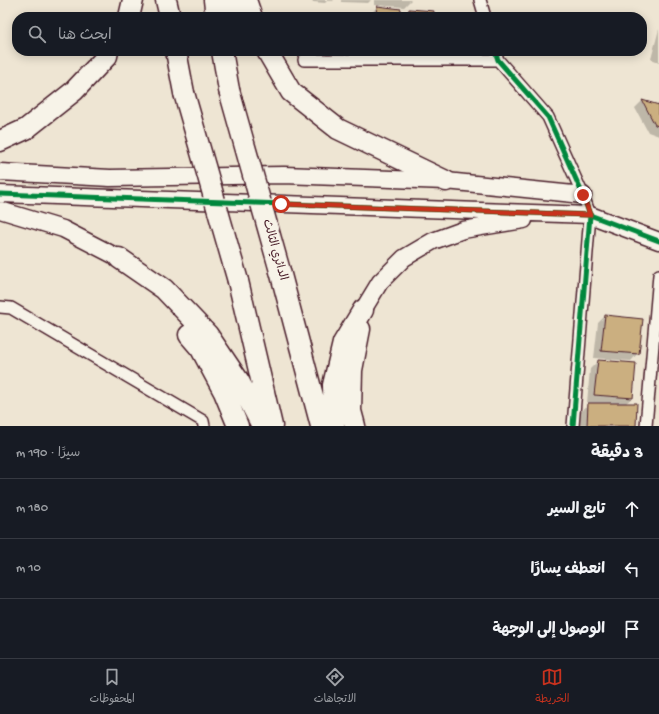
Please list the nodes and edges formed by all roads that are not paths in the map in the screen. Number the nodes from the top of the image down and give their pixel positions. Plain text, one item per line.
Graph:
1 (122, 0) edge
2 (133, 0) edge
3 (166, 0) edge
4 (214, 0) edge
5 (229, 0) edge
6 (246, 0) edge
7 (480, 0) edge
8 (119, 12) edge
9 (129, 12) edge
10 (169, 12) edge
11 (215, 12) edge
12 (234, 12) edge
13 (250, 12) edge
14 (484, 12) edge
15 (105, 56) edge
16 (177, 56) edge
17 (223, 56) edge
18 (259, 56) edge
19 (270, 56) edge
20 (496, 56) edge
21 (304, 60) dead end
22 (291, 92) junction
23 (0, 141) edge
24 (0, 172) edge
25 (446, 180) junction
26 (0, 194) edge
27 (583, 195) junction
28 (0, 210) edge
29 (572, 214) junction
30 (590, 215) junction
31 (659, 241) edge
32 (119, 258) junction
33 (659, 275) edge
34 (0, 307) edge
35 (363, 310) junction
36 (656, 343) edge
37 (204, 426) edge
38 (238, 426) edge
39 (262, 426) edge
40 (272, 426) edge
41 (321, 426) edge
42 (334, 426) edge
43 (355, 426) edge
44 (573, 426) edge
45 (646, 426) edge

1 - 8 highway
2 - 9 highway
3 - 10 highway
4 - 11 highway
5 - 12 highway
6 - 13 highway
7 - 14 street
15 - 23 highway
16 - 40 highway, bridge
17 - 41 highway, الدائري الثالث, bridge
18 - 22 highway
19 - 22 highway
20 - 21 street
20 - 27 street
22 - 25 highway
24 - 25 street
25 - 27 street
26 - 29 street
27 - 30 street
28 - 32 street
29 - 30 street
29 - 35 street
30 - 31 street
30 - 44 street
32 - 38 highway
32 - 39 highway
33 - 36 street
34 - 37 street
35 - 42 highway
35 - 43 highway
36 - 45 street

